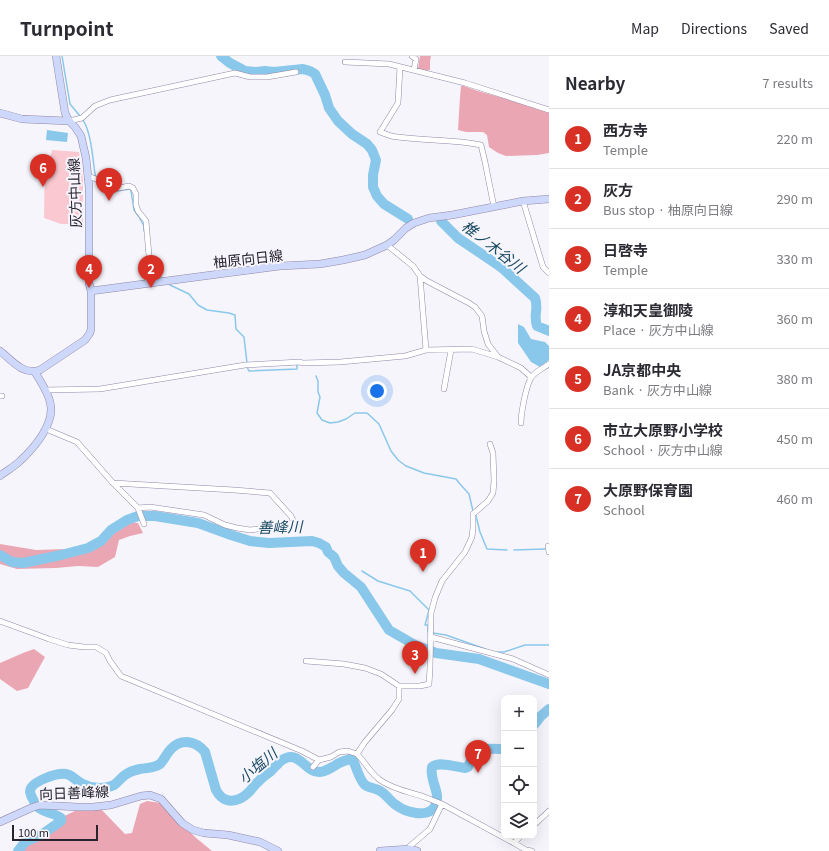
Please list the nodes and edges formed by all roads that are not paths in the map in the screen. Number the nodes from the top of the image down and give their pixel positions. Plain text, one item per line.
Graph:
1 (56, 56) edge
2 (412, 56) edge
3 (345, 62) dead end
4 (400, 67) junction
5 (414, 70) junction
6 (296, 72) dead end
7 (549, 110) edge
8 (0, 113) edge
9 (69, 122) junction
10 (88, 176) junction
11 (549, 199) edge
12 (523, 201) junction
13 (494, 207) junction
14 (387, 245) junction
15 (549, 273) edge
16 (420, 276) junction
17 (147, 284) junction
18 (91, 291) junction
19 (0, 350) edge
20 (426, 350) junction
21 (451, 350) junction
22 (498, 357) junction
23 (549, 364) edge
24 (34, 372) junction
25 (531, 377) junction
26 (444, 389) dead end
27 (45, 390) junction
28 (521, 423) dead end
29 (46, 429) junction
30 (490, 444) dead end
31 (0, 476) edge
32 (113, 483) junction
33 (139, 510) junction
34 (144, 524) dead end
35 (0, 621) edge
36 (431, 638) junction
37 (306, 661) dead end
38 (549, 675) edge
39 (399, 686) junction
40 (357, 754) junction
41 (319, 760) junction
42 (313, 767) dead end
43 (438, 803) junction
44 (549, 811) edge
45 (537, 821) edge
46 (0, 822) edge
47 (518, 839) edge
48 (514, 843) junction
49 (408, 849) junction
50 (278, 851) edge
51 (380, 851) edge
52 (417, 851) edge
53 (528, 851) edge

1 - 9 main road
2 - 5 street
3 - 4 street
4 - 5 street
4 - 13 street
5 - 7 street
6 - 9 street
8 - 9 main road
9 - 10 main road, 灰方中山線
10 - 17 street
10 - 18 main road, 灰方中山線
11 - 12 main road, 柚原向日線
12 - 13 main road, 柚原向日線
12 - 15 street
13 - 14 main road, 柚原向日線
14 - 16 street
14 - 17 main road, 柚原向日線
16 - 20 street
16 - 22 street
17 - 18 main road, 柚原向日線
18 - 24 main road
19 - 24 main road
20 - 21 street
20 - 27 street
21 - 22 street
21 - 26 street
22 - 25 street
23 - 25 street
24 - 27 main road
25 - 28 street
27 - 29 main road
29 - 31 main road
29 - 32 street
30 - 36 street
32 - 33 street
32 - 33 street
33 - 34 street
35 - 41 street
36 - 38 street
36 - 39 street
37 - 39 street
39 - 40 street
40 - 41 street
40 - 43 street
41 - 42 street
43 - 48 street
43 - 49 street
44 - 45 street
46 - 50 main road, 向日善峰線
47 - 48 street
48 - 53 street
49 - 51 main road
49 - 52 main road

